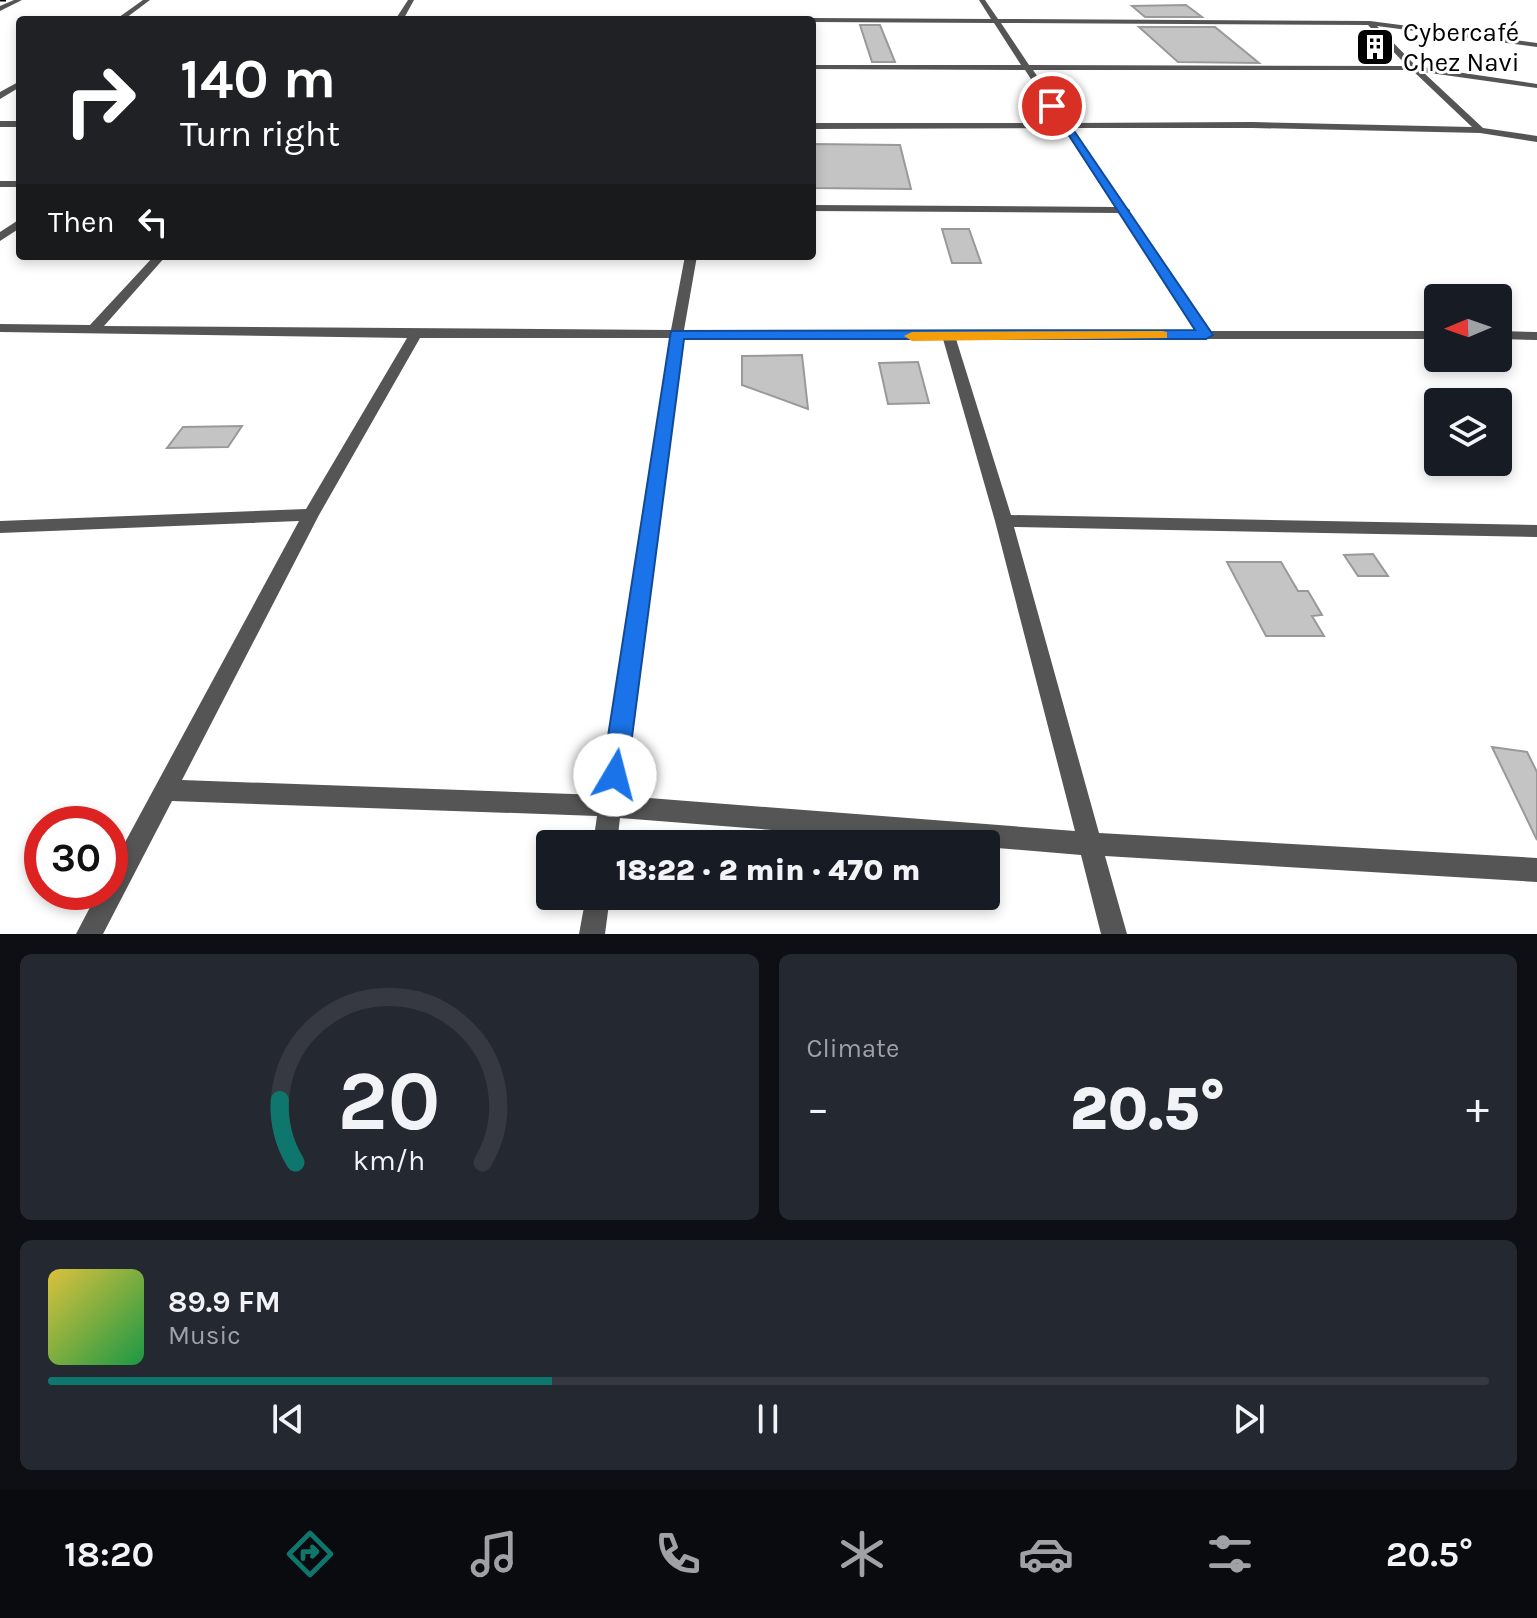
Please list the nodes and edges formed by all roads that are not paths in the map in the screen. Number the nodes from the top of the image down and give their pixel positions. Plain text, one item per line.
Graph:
1 (19, 0) edge
2 (147, 0) edge
3 (982, 0) edge
4 (0, 9) edge
5 (125, 16) edge
6 (816, 20) edge
7 (995, 22) junction
8 (1370, 23) junction
9 (1537, 45) edge
10 (1027, 66) junction
11 (816, 67) edge
12 (1414, 68) junction
13 (1537, 86) edge
14 (1064, 125) junction
15 (816, 126) edge
16 (1480, 130) junction
17 (1537, 139) edge
18 (816, 208) edge
19 (1125, 210) junction
20 (16, 225) edge
21 (0, 238) edge
22 (156, 260) edge
23 (690, 260) edge
24 (95, 327) junction
25 (0, 328) edge
26 (416, 334) junction
27 (677, 334) junction
28 (1206, 335) junction
29 (1424, 335) edge
30 (1512, 335) edge
31 (1537, 336) edge
32 (949, 337) junction
33 (311, 515) junction
34 (1004, 521) junction
35 (0, 527) edge
36 (1537, 531) edge
37 (168, 790) junction
38 (610, 806) junction
39 (607, 830) edge
40 (1092, 844) junction
41 (1537, 870) edge
42 (596, 910) edge
43 (89, 934) edge
44 (592, 934) edge
45 (1114, 934) edge

1 - 4 street
2 - 5 street
3 - 7 street
6 - 7 street
7 - 8 street
7 - 10 street
8 - 9 street
8 - 12 street
10 - 11 street
10 - 12 street
10 - 14 street
12 - 13 street
12 - 16 street
14 - 15 street
14 - 16 street
14 - 19 street
16 - 17 street
18 - 19 street
19 - 28 street
20 - 21 street
22 - 24 street
23 - 27 street
24 - 25 street
24 - 26 street
26 - 27 street
26 - 33 street
27 - 32 street
27 - 38 street
28 - 29 street
28 - 32 street
30 - 31 street
32 - 34 street
33 - 35 street
33 - 37 street
34 - 36 street
34 - 40 street
37 - 38 street
37 - 43 street
38 - 39 street
38 - 40 street
40 - 41 street
40 - 45 street
42 - 44 street

